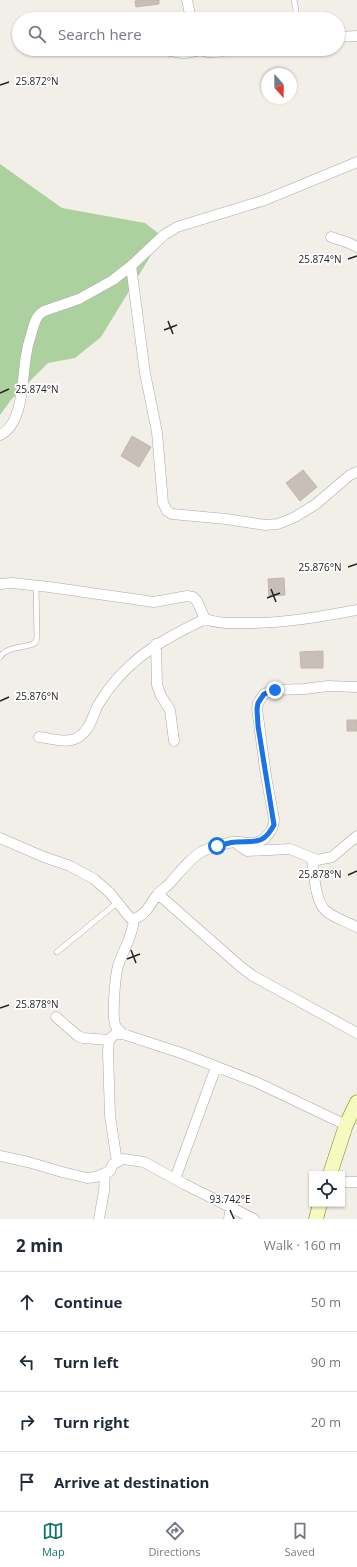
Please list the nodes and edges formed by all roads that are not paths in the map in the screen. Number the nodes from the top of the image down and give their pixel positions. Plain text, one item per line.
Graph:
1 (187, 0) edge
2 (294, 0) edge
3 (190, 12) edge
4 (296, 12) edge
5 (357, 36) edge
6 (345, 37) edge
7 (357, 162) edge
8 (332, 237) dead end
9 (357, 247) edge
10 (131, 266) junction
11 (0, 435) edge
12 (357, 472) edge
13 (0, 584) edge
14 (36, 585) junction
15 (357, 610) edge
16 (205, 618) junction
17 (156, 644) junction
18 (0, 657) edge
19 (357, 687) edge
20 (39, 737) dead end
21 (174, 741) dead end
22 (357, 836) edge
23 (0, 838) edge
24 (234, 842) junction
25 (312, 859) junction
26 (158, 894) junction
27 (118, 902) junction
28 (134, 919) junction
29 (357, 927) edge
30 (57, 952) dead end
31 (56, 1017) dead end
32 (357, 1033) edge
33 (123, 1034) junction
34 (109, 1040) junction
35 (216, 1067) junction
36 (357, 1102) edge
37 (346, 1125) junction
38 (0, 1156) edge
39 (117, 1162) junction
40 (331, 1171) edge
41 (105, 1173) junction
42 (175, 1179) junction
43 (345, 1182) edge
44 (357, 1182) edge
45 (231, 1207) junction
46 (319, 1207) edge
47 (98, 1219) edge
48 (229, 1219) edge
49 (254, 1219) edge
50 (316, 1219) edge

1 - 3 street
2 - 4 lane
5 - 6 street
7 - 10 street
8 - 9 street
10 - 11 street
10 - 12 street
13 - 14 street
14 - 16 street
14 - 18 lane
15 - 16 street
16 - 17 street
17 - 20 street
17 - 21 street
19 - 24 street
22 - 25 street
23 - 27 street
24 - 25 street
24 - 26 street
25 - 29 street
26 - 28 street
26 - 32 street
27 - 28 street
27 - 30 lane
28 - 33 street
31 - 34 street
33 - 34 street
33 - 35 street
34 - 39 street
35 - 37 street
35 - 42 street
36 - 37 street
37 - 40 street
38 - 41 street
39 - 41 street
39 - 42 street
41 - 47 street
42 - 45 street
43 - 44 street
45 - 48 street
45 - 49 street
46 - 50 street

